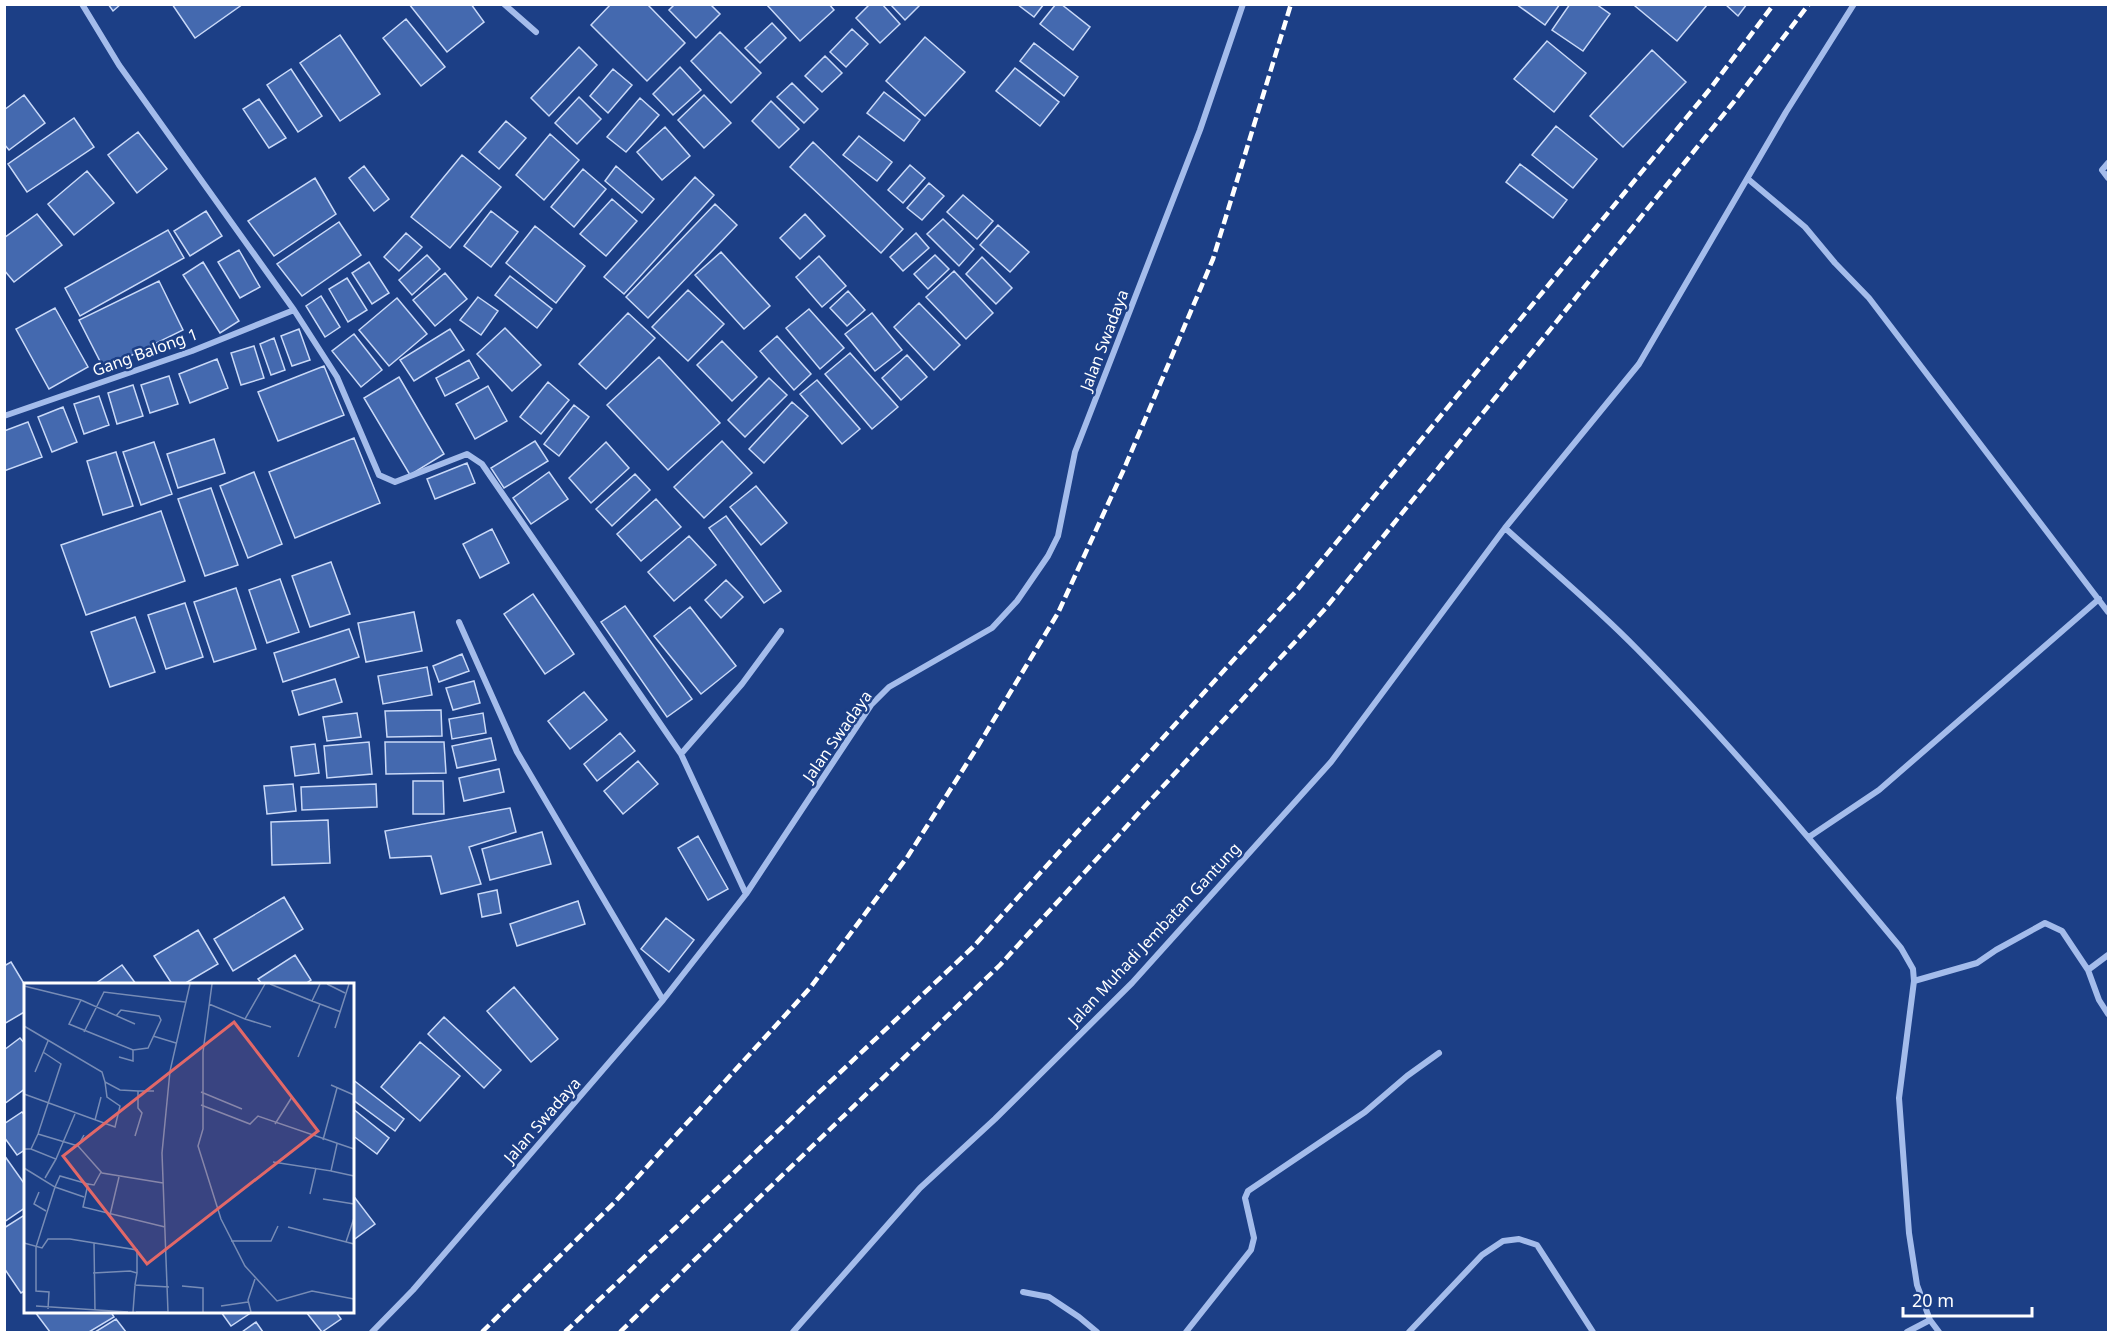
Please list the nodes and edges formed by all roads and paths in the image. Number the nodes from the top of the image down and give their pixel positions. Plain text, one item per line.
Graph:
1 (82, 4) edge
2 (504, 4) edge
3 (1242, 4) edge
4 (1854, 4) edge
5 (536, 32) dead end
6 (2109, 163) edge
7 (2109, 178) edge
8 (1748, 179) junction
9 (294, 310) junction
10 (4, 416) edge
11 (1505, 528) junction
12 (2099, 599) junction
13 (2109, 612) edge
14 (459, 622) dead end
15 (781, 631) dead end
16 (681, 754) junction
17 (1809, 837) junction
18 (746, 894) junction
19 (2109, 955) edge
20 (2088, 970) junction
21 (1914, 981) junction
22 (663, 1000) junction
23 (2109, 1014) edge
24 (1439, 1053) dead end
25 (1023, 1292) dead end
26 (1930, 1320) junction
27 (372, 1332) edge
28 (793, 1332) edge
29 (1097, 1332) edge
30 (1186, 1332) edge
31 (1409, 1332) edge
32 (1593, 1332) edge
33 (1907, 1332) edge
34 (1939, 1332) edge

1 - 9 street
2 - 5 street
3 - 18 street, Jalan Swadaya
4 - 8 street, Jalan Muhadi Jembatan Gantung
6 - 7 street
8 - 11 street, Jalan Muhadi Jembatan Gantung
8 - 12 street
9 - 10 street, Gang Balong 1
9 - 16 street
11 - 17 street
11 - 28 street, Jalan Muhadi Jembatan Gantung
12 - 13 street
12 - 17 street
14 - 22 street
15 - 16 street
16 - 18 street
17 - 21 street
18 - 22 street, Jalan Swadaya
19 - 20 street
20 - 21 street
20 - 23 street
21 - 26 street
22 - 27 street, Jalan Swadaya
24 - 30 street
25 - 29 street
26 - 33 street
26 - 34 street
31 - 32 street

